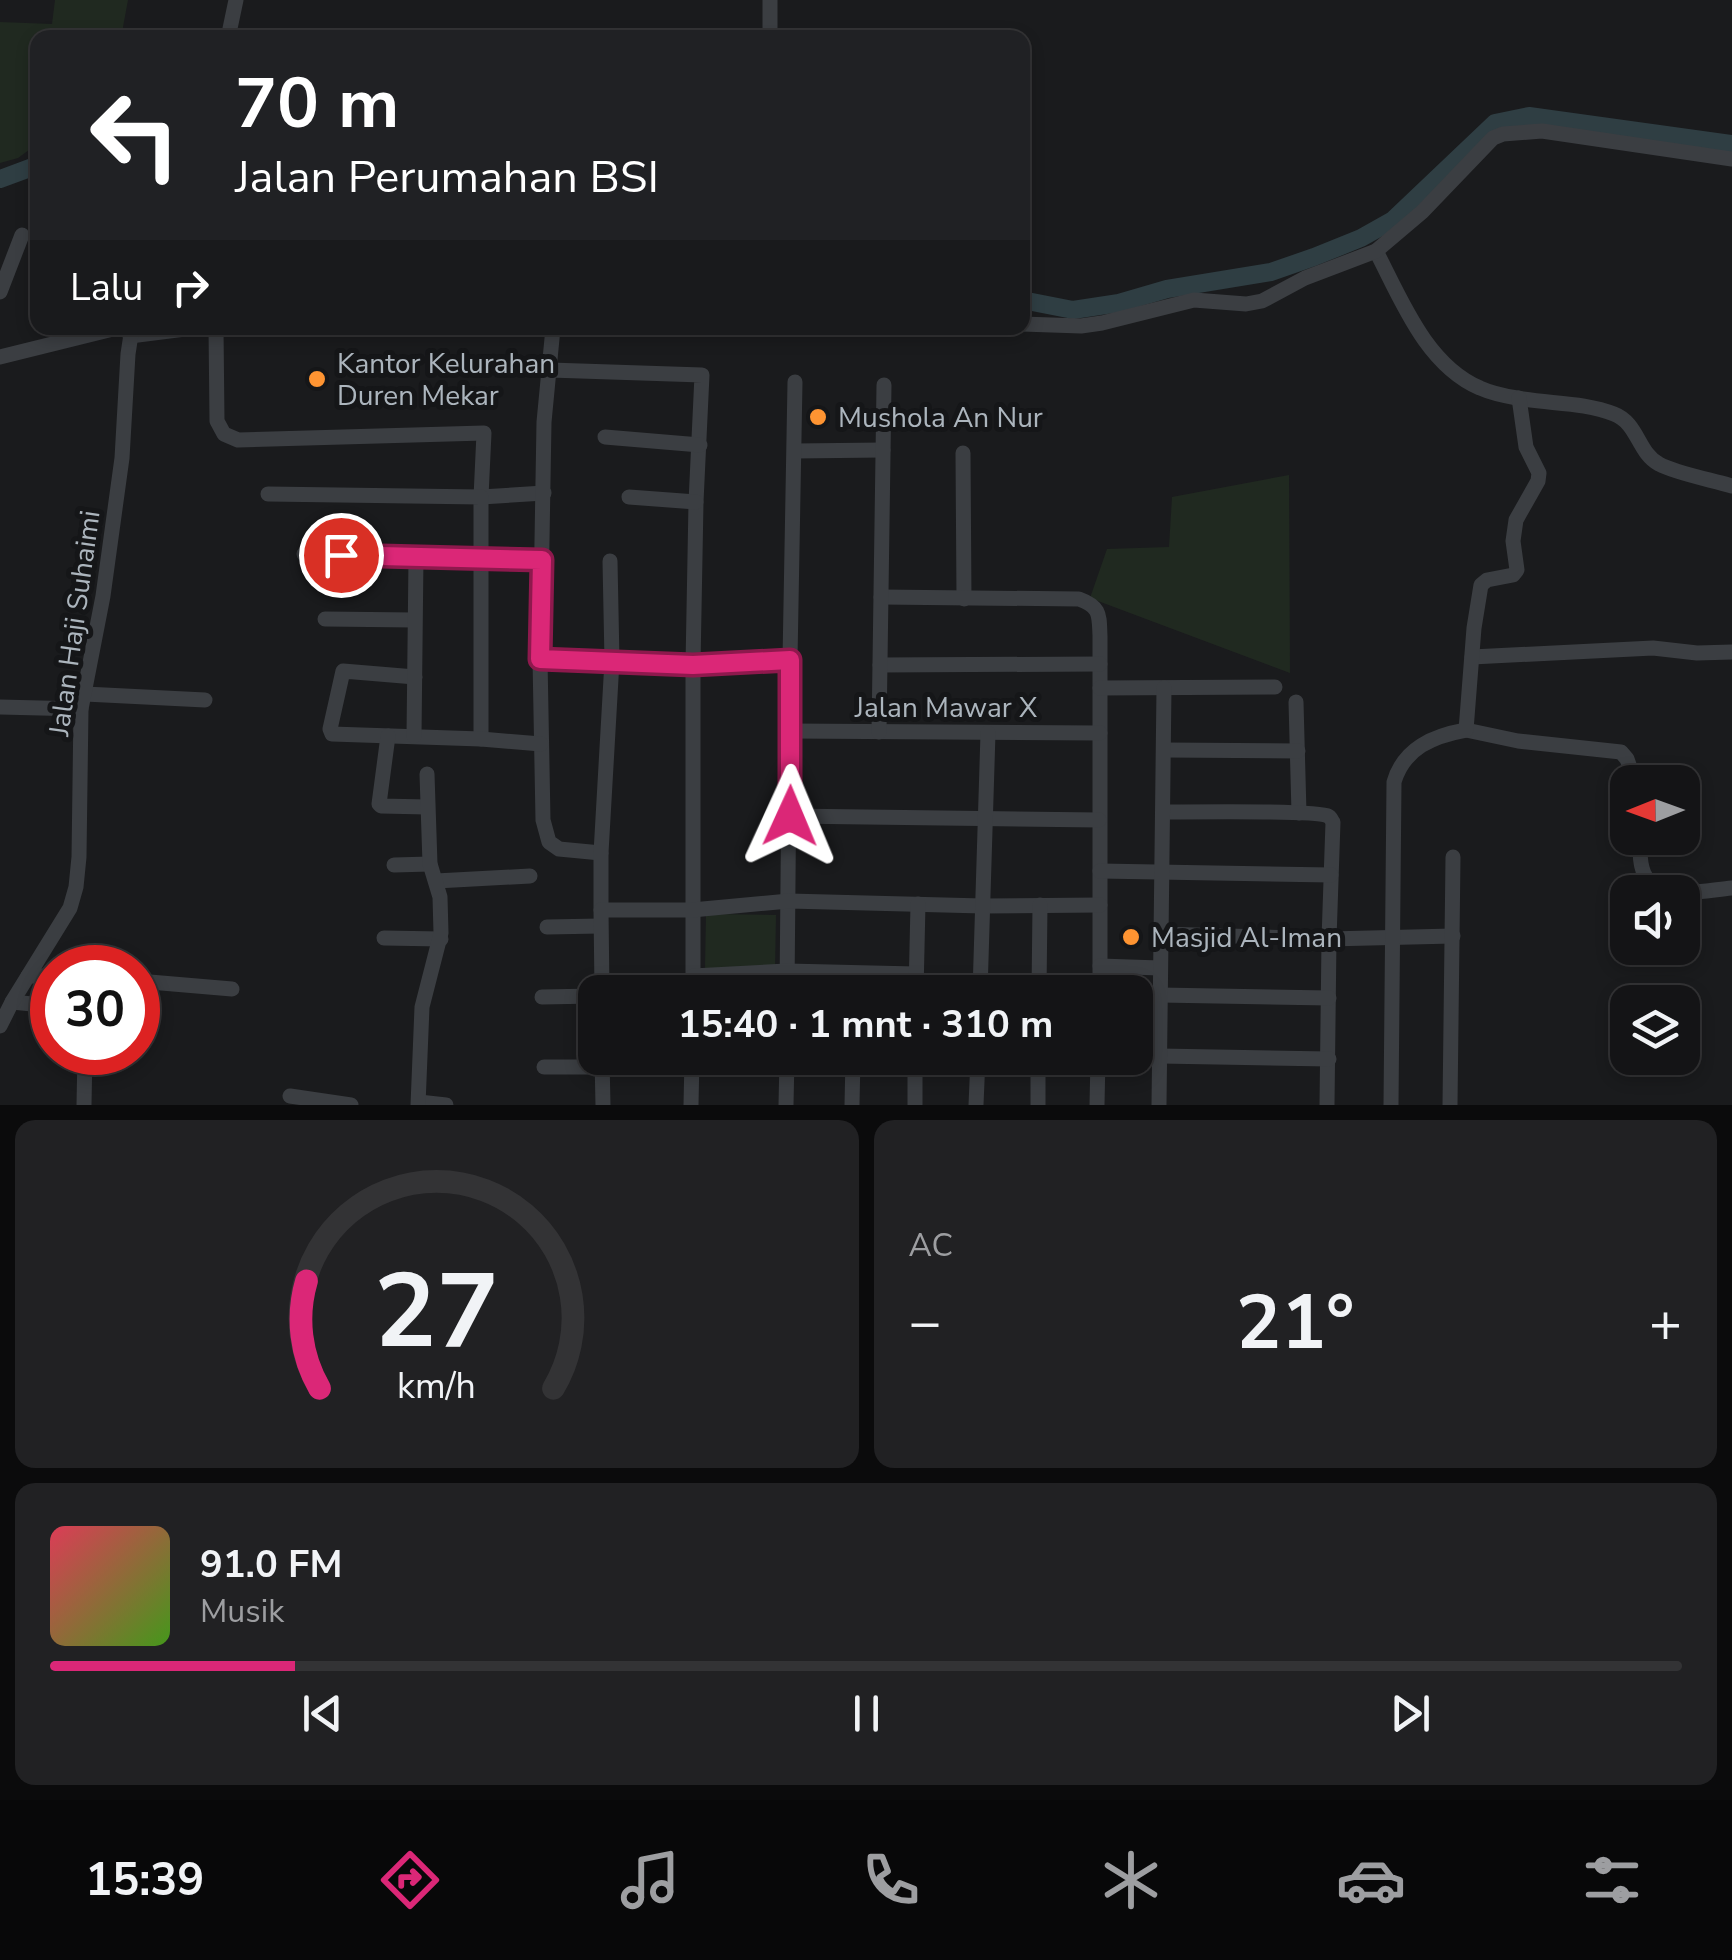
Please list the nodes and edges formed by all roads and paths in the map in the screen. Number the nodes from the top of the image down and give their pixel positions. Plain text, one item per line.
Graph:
1 (236, 0) edge
2 (770, 0) edge
3 (230, 30) edge
4 (770, 30) edge
5 (1732, 159) edge
6 (22, 235) dead end
7 (1376, 250) junction
8 (0, 292) edge
9 (1030, 324) edge
10 (104, 335) edge
11 (127, 335) edge
12 (216, 335) edge
13 (552, 335) edge
14 (0, 358) edge
15 (550, 370) junction
16 (795, 382) dead end
17 (884, 385) dead end
18 (1519, 398) junction
19 (605, 438) dead end
20 (700, 445) junction
21 (883, 450) junction
22 (794, 451) junction
23 (963, 453) dead end
24 (1732, 486) edge
25 (268, 494) dead end
26 (544, 494) junction
27 (629, 496) dead end
28 (482, 497) junction
29 (696, 502) junction
30 (304, 554) dead end
31 (416, 558) junction
32 (480, 559) junction
33 (542, 560) junction
34 (610, 561) dead end
35 (880, 597) junction
36 (964, 598) junction
37 (325, 620) dead end
38 (414, 620) junction
39 (1732, 652) edge
40 (1472, 656) junction
41 (540, 659) junction
42 (790, 660) junction
43 (612, 662) junction
44 (880, 664) junction
45 (1100, 664) junction
46 (693, 665) junction
47 (415, 676) junction
48 (1274, 687) dead end
49 (1100, 688) junction
50 (1164, 688) junction
51 (205, 700) dead end
52 (83, 702) junction
53 (1296, 702) dead end
54 (0, 707) edge
55 (1466, 730) junction
56 (791, 731) junction
57 (879, 732) junction
58 (988, 732) junction
59 (1100, 733) junction
60 (388, 736) junction
61 (414, 736) junction
62 (481, 739) junction
63 (542, 744) junction
64 (1165, 750) junction
65 (1298, 751) junction
66 (1629, 765) edge
67 (427, 774) dead end
68 (426, 806) junction
69 (1164, 812) junction
70 (1299, 814) junction
71 (790, 816) junction
72 (987, 818) junction
73 (1100, 820) junction
74 (601, 853) junction
75 (1640, 855) edge
76 (1453, 857) dead end
77 (430, 864) junction
78 (394, 865) dead end
79 (1100, 871) junction
80 (1163, 872) junction
81 (1331, 874) junction
82 (530, 876) dead end
83 (436, 881) junction
84 (1732, 888) edge
85 (789, 901) junction
86 (918, 904) junction
87 (1040, 905) junction
88 (1100, 905) junction
89 (984, 906) junction
90 (692, 910) junction
91 (600, 918) junction
92 (547, 927) dead end
93 (1162, 934) junction
94 (1453, 936) junction
95 (384, 938) dead end
96 (1328, 938) junction
97 (1391, 938) junction
98 (440, 940) junction
99 (1100, 966) junction
100 (1160, 968) junction
101 (787, 971) junction
102 (854, 972) joint
103 (916, 974) joint
104 (602, 975) edge
105 (693, 975) edge
106 (758, 975) edge
107 (787, 975) edge
108 (981, 975) edge
109 (1039, 975) edge
110 (1100, 975) edge
111 (28, 976) joint
112 (160, 983) edge
113 (232, 988) dead end
114 (1160, 995) junction
115 (578, 996) edge
116 (542, 997) dead end
117 (1329, 998) junction
118 (12, 1002) junction
119 (30, 1004) edge
120 (0, 1026) edge
121 (1160, 1056) junction
122 (1329, 1059) junction
123 (578, 1064) edge
124 (544, 1067) dead end
125 (85, 1075) edge
126 (602, 1075) edge
127 (692, 1075) edge
128 (787, 1075) edge
129 (853, 1075) edge
130 (916, 1075) edge
131 (977, 1075) edge
132 (1038, 1075) edge
133 (1098, 1075) edge
134 (290, 1096) dead end
135 (418, 1103) edge
136 (84, 1105) edge
137 (351, 1105) edge
138 (446, 1105) edge
139 (603, 1105) edge
140 (692, 1105) edge
141 (786, 1105) edge
142 (852, 1105) edge
143 (915, 1105) edge
144 (976, 1105) edge
145 (1038, 1105) edge
146 (1097, 1105) edge
147 (1159, 1105) edge
148 (1327, 1105) edge
149 (1391, 1105) edge
150 (1450, 1105) edge

1 - 3 street
2 - 4 street
5 - 7 street
6 - 8 street
7 - 9 street
7 - 18 street
10 - 14 street
11 - 52 street, Jalan Haji Suhaimi
12 - 28 street
13 - 15 street
15 - 20 street
15 - 26 street
16 - 22 street
17 - 21 street
18 - 24 street
18 - 40 street
19 - 20 street
20 - 29 street
21 - 22 street
21 - 35 street
22 - 42 street
23 - 36 street
25 - 28 street
26 - 28 street
26 - 33 street
27 - 29 street
28 - 32 street
29 - 46 street
30 - 31 street
31 - 32 street
31 - 38 street
32 - 33 street
32 - 62 street
33 - 41 street
34 - 43 street
35 - 36 street
35 - 44 street
36 - 45 street
37 - 38 street
38 - 47 street
39 - 40 street
40 - 55 street
41 - 43 street
41 - 63 street
42 - 46 street
42 - 56 street
43 - 46 street
43 - 74 street
44 - 45 street
44 - 57 street
45 - 49 street
46 - 90 street
47 - 60 street
47 - 61 street
48 - 50 street
49 - 50 street
49 - 59 street
50 - 64 street
51 - 52 street
52 - 54 street
52 - 111 street, Jalan Haji Suhaimi
53 - 65 street
55 - 66 street
55 - 97 street
56 - 57 street, Jalan Mawar X
56 - 71 street
57 - 58 street, Jalan Mawar X
58 - 59 street, Jalan Mawar X
58 - 72 street
59 - 73 street
60 - 61 street
60 - 68 street
61 - 62 street
62 - 63 street
63 - 74 street
64 - 65 street
64 - 69 street
65 - 70 street
67 - 68 street
68 - 77 street
69 - 70 street
69 - 80 street
70 - 81 street
71 - 72 street
71 - 85 street
72 - 73 street
72 - 89 street
73 - 79 street
74 - 91 street
75 - 84 street
76 - 94 street
77 - 78 street
77 - 83 street
79 - 80 street
79 - 88 street
80 - 81 street
80 - 93 street
81 - 96 street
82 - 83 street
83 - 98 street
85 - 86 street
85 - 90 street
85 - 101 street
86 - 89 street
86 - 103 street
87 - 88 street
87 - 89 street
87 - 109 street
88 - 99 street
89 - 108 street
90 - 91 street
90 - 105 street
91 - 92 street
91 - 104 street
93 - 96 street
93 - 100 street
94 - 97 street
94 - 150 street
95 - 98 street
96 - 97 street
96 - 117 street
97 - 149 street
98 - 135 street
99 - 100 street
99 - 110 street
100 - 114 street
101 - 102 street
101 - 106 street
101 - 107 street
102 - 103 street
111 - 118 street, Jalan Haji Suhaimi
112 - 113 street
114 - 117 street
114 - 121 street
115 - 116 street
117 - 122 street
118 - 119 street
118 - 120 street, Jalan Haji Suhaimi
121 - 122 street
121 - 147 street
122 - 148 street
123 - 124 street
125 - 136 street
126 - 139 street
127 - 140 street
128 - 141 street
129 - 142 street
130 - 143 street
131 - 144 street
132 - 145 street
133 - 146 street
134 - 137 street
135 - 138 street

